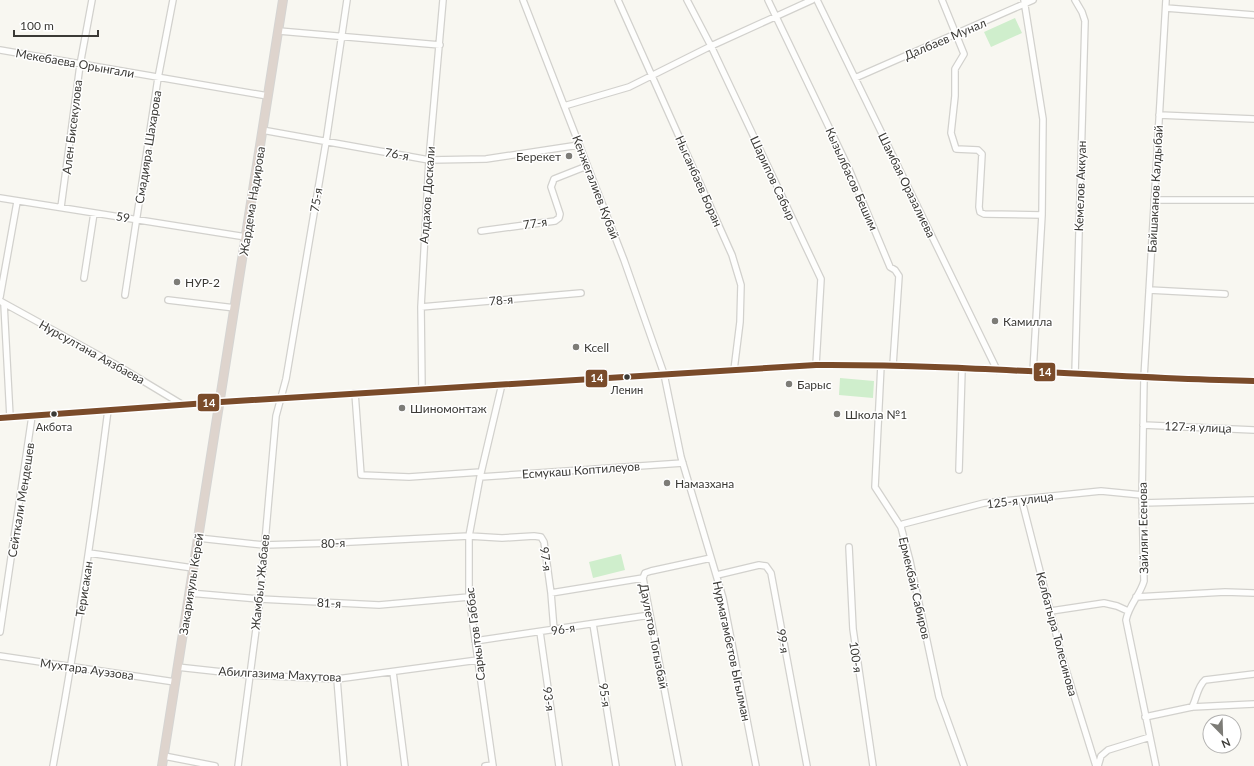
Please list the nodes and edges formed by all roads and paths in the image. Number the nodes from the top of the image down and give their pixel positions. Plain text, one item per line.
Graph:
1 (92, 0) edge
2 (173, 0) edge
3 (283, 0) edge
4 (347, 0) edge
5 (443, 0) edge
6 (523, 0) edge
7 (618, 0) edge
8 (687, 0) edge
9 (768, 0) edge
10 (812, 0) edge
11 (817, 0) edge
12 (942, 0) edge
13 (1034, 0) edge
14 (1075, 0) edge
15 (1166, 0) edge
16 (1025, 2) edge
17 (1166, 8) junction
18 (1254, 15) edge
19 (776, 17) junction
20 (278, 31) junction
21 (957, 34) junction
22 (342, 35) junction
23 (440, 45) junction
24 (711, 46) junction
25 (0, 50) edge
26 (80, 65) junction
27 (653, 76) junction
28 (158, 78) junction
29 (855, 78) junction
30 (268, 96) junction
31 (564, 106) junction
32 (1159, 115) junction
33 (1254, 119) edge
34 (262, 130) junction
35 (326, 142) junction
36 (579, 145) junction
37 (429, 160) junction
38 (587, 166) junction
39 (0, 198) edge
40 (1154, 200) junction
41 (1254, 200) edge
42 (17, 202) junction
43 (61, 207) junction
44 (94, 213) junction
45 (1042, 215) junction
46 (137, 220) junction
47 (481, 231) dead end
48 (246, 237) junction
49 (84, 278) dead end
50 (1149, 290) junction
51 (581, 293) dead end
52 (1225, 294) dead end
53 (125, 295) dead end
54 (0, 297) edge
55 (168, 300) dead end
56 (2, 302) edge
57 (421, 307) junction
58 (235, 308) junction
59 (816, 365) junction
60 (881, 365) junction
61 (893, 365) junction
62 (962, 369) junction
63 (734, 370) junction
64 (997, 370) junction
65 (1033, 372) junction
66 (664, 374) junction
67 (1075, 374) junction
68 (1144, 378) junction
69 (1254, 381) edge
70 (502, 384) junction
71 (422, 390) junction
72 (355, 393) junction
73 (281, 398) junction
74 (221, 402) junction
75 (184, 405) junction
76 (108, 410) junction
77 (32, 416) junction
78 (10, 417) junction
79 (0, 418) edge
80 (1143, 425) junction
81 (1254, 430) edge
82 (683, 463) junction
83 (959, 470) dead end
84 (480, 474) junction
85 (1142, 495) junction
86 (1254, 500) edge
87 (1022, 501) junction
88 (1142, 503) junction
89 (901, 527) junction
90 (469, 536) junction
91 (198, 538) junction
92 (264, 545) junction
93 (849, 548) dead end
94 (89, 553) junction
95 (711, 558) junction
96 (193, 568) junction
97 (717, 575) junction
98 (643, 578) junction
99 (190, 593) junction
100 (552, 593) junction
101 (1254, 593) edge
102 (468, 597) junction
103 (1136, 597) junction
104 (260, 599) junction
105 (1128, 610) junction
106 (1051, 611) junction
107 (650, 616) junction
108 (593, 624) junction
109 (554, 630) junction
110 (0, 632) edge
111 (540, 632) junction
112 (475, 641) junction
113 (0, 656) edge
114 (478, 660) junction
115 (71, 667) junction
116 (177, 667) junction
117 (393, 672) junction
118 (250, 674) junction
119 (1254, 674) edge
120 (337, 679) junction
121 (175, 682) junction
122 (1254, 704) edge
123 (1192, 707) junction
124 (1145, 717) junction
125 (1150, 737) junction
126 (164, 756) junction
127 (53, 766) edge
128 (162, 766) edge
129 (215, 766) edge
130 (238, 766) edge
131 (344, 766) edge
132 (405, 766) edge
133 (485, 766) edge
134 (493, 766) edge
135 (559, 766) edge
136 (616, 766) edge
137 (679, 766) edge
138 (756, 766) edge
139 (807, 766) edge
140 (873, 766) edge
141 (964, 766) edge
142 (1097, 766) edge
143 (1156, 766) edge

1 - 26 street, Ален Бисекулова
2 - 28 street, Смадияра Шахарова
3 - 20 highway, Жардема Надирова
4 - 22 street, 75-я
5 - 23 street, Алдахов Доскали
6 - 31 street, Кенжегалиев Кубай
7 - 27 street, Нысанбаев Боран
8 - 24 street, Шарипов Сабыр
9 - 19 street, Кызылбасов Бешим
10 - 19 street
11 - 29 street, Шамбая Оразалиева
12 - 21 street
13 - 16 street, Далбаев Мунал
14 - 67 street, Кемелов Аккуан
15 - 17 street, Байшаканов Калдыбай
16 - 21 street, Далбаев Мунал
16 - 45 street
17 - 18 street
17 - 32 street, Байшаканов Калдыбай
19 - 24 street
19 - 61 street, Кызылбасов Бешим
20 - 22 street
20 - 30 highway, Жардема Надирова
21 - 29 street, Далбаев Мунал
21 - 45 street
22 - 23 street
22 - 35 street, 75-я
23 - 37 street, Алдахов Доскали
24 - 27 street
24 - 59 street, Шарипов Сабыр
25 - 26 street, Мекебаева Орынгали
26 - 28 street, Мекебаева Орынгали
26 - 43 street, Ален Бисекулова
27 - 31 street
27 - 63 street, Нысанбаев Боран
28 - 30 street, Мекебаева Орынгали
28 - 46 street, Смадияра Шахарова
29 - 64 street, Шамбая Оразалиева
30 - 34 highway, Жардема Надирова
31 - 36 street, Кенжегалиев Кубай
32 - 33 street
32 - 40 street, Байшаканов Калдыбай
34 - 35 street, 76-я
34 - 48 highway, Жардема Надирова
35 - 37 street, 76-я
35 - 73 street, 75-я
36 - 37 street, 76-я
36 - 38 street, Кенжегалиев Кубай
37 - 57 street, Алдахов Доскали
38 - 47 street, 77-я
38 - 66 street, Кенжегалиев Кубай
39 - 42 street, 59
40 - 41 street
40 - 50 street, Байшаканов Калдыбай
42 - 43 street, 59
42 - 54 street
43 - 44 street, 59
44 - 46 street, 59
44 - 49 street
45 - 65 street
46 - 48 street, 59
46 - 53 street, Смадияра Шахарова
48 - 58 highway, Жардема Надирова
50 - 52 street
50 - 68 street, Байшаканов Калдыбай
51 - 57 street, 78-я
55 - 58 street
56 - 75 street, Нурсултана Аязбаева
56 - 78 street
57 - 71 street, Алдахов Доскали
58 - 74 highway, Жардема Надирова
59 - 60 street
59 - 63 street
60 - 61 street
60 - 89 street, Ермекбай Сабиров
61 - 62 street
62 - 64 street
62 - 83 street
63 - 66 street
64 - 65 street
65 - 67 street
66 - 70 street
66 - 82 street, Нурмагамбетов Ыгылман
67 - 68 street
68 - 69 street
68 - 80 street, Зайляги Есенова
70 - 71 street
70 - 84 street, Саркытов Габбас
71 - 72 street
72 - 73 street
72 - 84 street, Есмукаш Коптилеуов
73 - 74 street
73 - 92 street, Жамбыл Жабаев
74 - 75 street
74 - 91 highway, Закарияулы Керей
75 - 76 street
76 - 77 street
76 - 94 street, Терисакан
77 - 78 street
77 - 110 street, Сейткали Мендешев
78 - 79 street
80 - 81 street, 127-я улица
80 - 85 street, Зайляги Есенова
82 - 84 street, Есмукаш Коптилеуов
82 - 95 street, Нурмагамбетов Ыгылман
84 - 90 street, Саркытов Габбас
85 - 87 street, 125-я улица
85 - 88 street, Зайляги Есенова
86 - 88 street
87 - 89 street, 125-я улица
87 - 106 street, Келбатыра Толесинова
88 - 103 street, Зайляги Есенова
89 - 141 street, Ермекбай Сабиров
90 - 92 street, 80-я
90 - 100 street, 97-я
90 - 102 street, Саркытов Габбас
91 - 92 street, 80-я
91 - 96 highway, Закарияулы Керей
92 - 104 street, Жамбыл Жабаев
93 - 140 street, 100-я
94 - 96 street
94 - 115 street, Терисакан
95 - 97 street, Нурмагамбетов Ыгылман
95 - 98 street, Даулетов Тогызбай
96 - 99 highway, Закарияулы Керей
97 - 138 street, Нурмагамбетов Ыгылман
97 - 139 street, 99-я
98 - 100 street
98 - 107 street, Даулетов Тогызбай
99 - 104 street, 81-я
99 - 116 highway, Закарияулы Керей
100 - 109 street, 97-я
101 - 103 street
102 - 104 street, 81-я
102 - 112 street, Саркытов Габбас
103 - 105 street, Зайляги Есенова
104 - 118 street, Жамбыл Жабаев
105 - 106 street
105 - 124 street
106 - 142 street, Келбатыра Толесинова
107 - 108 street, 96-я
107 - 137 street, Даулетов Тогызбай
108 - 109 street, 96-я
108 - 136 street, 95-я
109 - 111 street, 96-я
111 - 112 street, 96-я
111 - 135 street, 93-я
112 - 114 street, Саркытов Габбас
113 - 115 street, Мухтара Ауэзова
114 - 117 street, Абилгазима Махутова
114 - 134 street, Саркытов Габбас
115 - 121 street, Мухтара Ауэзова
115 - 127 street, Терисакан
116 - 118 street, Абилгазима Махутова
116 - 121 highway, Закарияулы Керей
117 - 120 street, Абилгазима Махутова
117 - 132 street
118 - 120 street, Абилгазима Махутова
118 - 130 street, Жамбыл Жабаев
119 - 123 street
120 - 131 street
121 - 126 highway, Закарияулы Керей
122 - 123 street
123 - 124 street
124 - 125 street
125 - 142 street
125 - 143 street
126 - 128 highway, Закарияулы Керей
126 - 129 street
133 - 134 street

